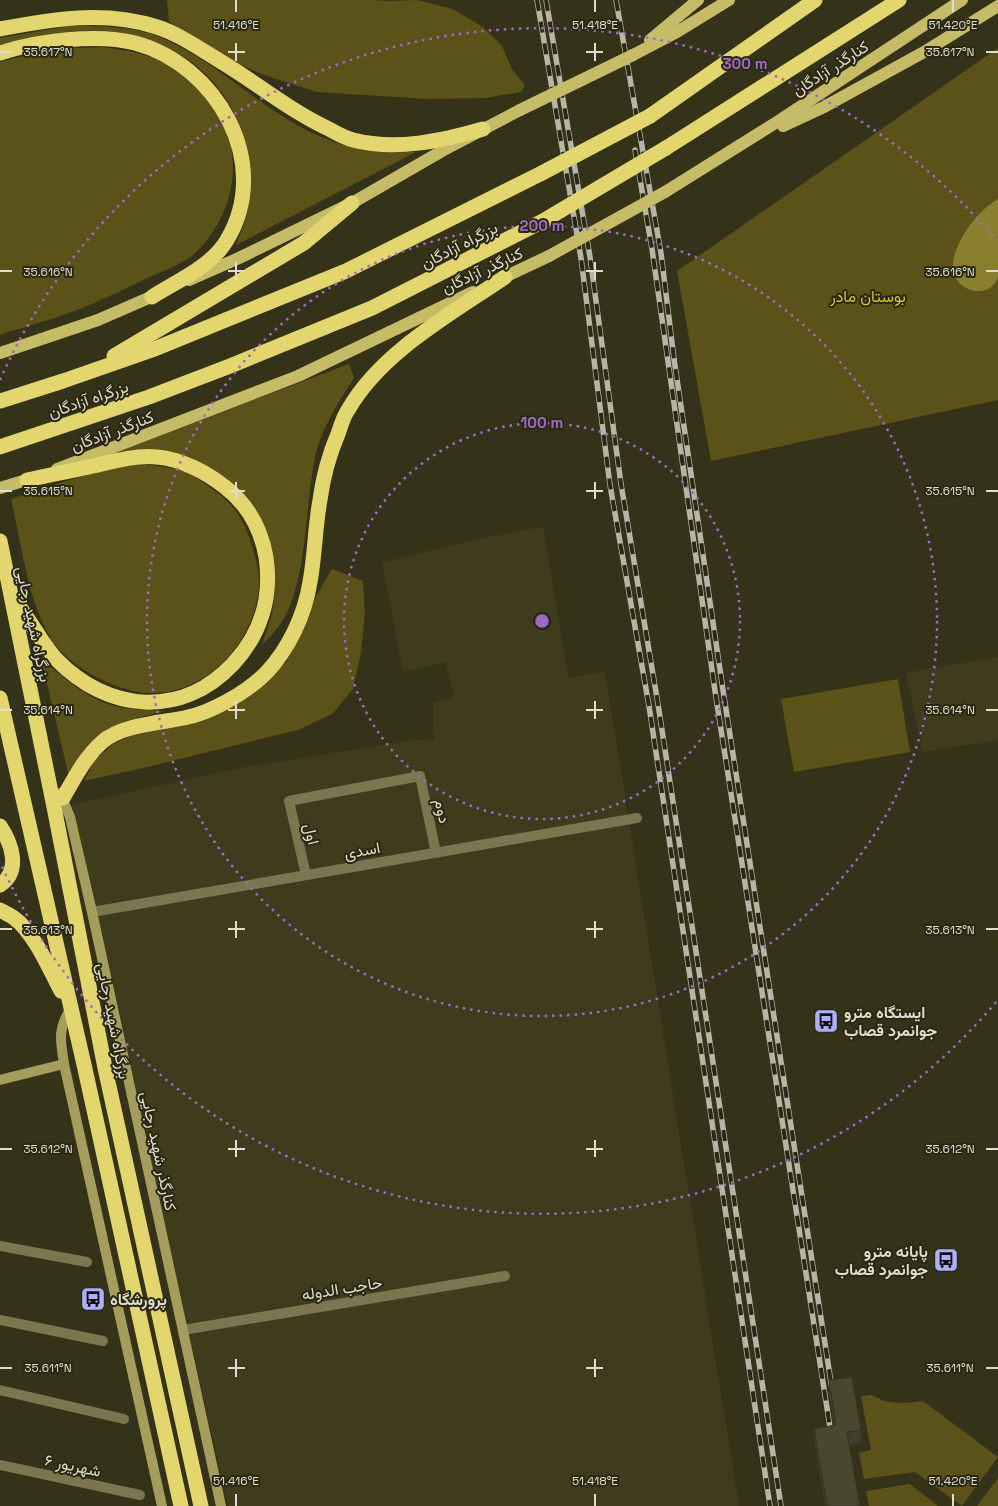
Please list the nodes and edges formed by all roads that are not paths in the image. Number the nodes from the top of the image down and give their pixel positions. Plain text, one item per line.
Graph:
1 (698, 0) edge
2 (729, 0) edge
3 (815, 0) edge
4 (898, 0) edge
5 (962, 0) edge
6 (998, 6) edge
7 (0, 30) edge
8 (0, 53) edge
9 (633, 55) junction
10 (483, 129) junction
11 (740, 146) junction
12 (352, 204) junction
13 (505, 277) junction
14 (152, 297) junction
15 (0, 353) edge
16 (85, 374) junction
17 (0, 401) edge
18 (0, 447) edge
19 (27, 480) junction
20 (4, 487) edge
21 (0, 541) edge
22 (10, 592) junction
23 (0, 698) edge
24 (420, 776) joint
25 (49, 779) junction
26 (63, 798) junction
27 (637, 818) dead end
28 (0, 826) edge
29 (436, 853) junction
30 (306, 875) junction
31 (0, 885) edge
32 (0, 910) edge
33 (92, 912) junction
34 (70, 1010) junction
35 (64, 1064) junction
36 (0, 1080) edge
37 (0, 1246) edge
38 (87, 1262) dead end
39 (506, 1276) dead end
40 (0, 1320) edge
41 (182, 1330) junction
42 (103, 1341) dead end
43 (0, 1390) edge
44 (124, 1419) dead end
45 (0, 1465) edge
46 (140, 1495) dead end
47 (162, 1506) edge
48 (181, 1506) edge
49 (201, 1506) edge
50 (221, 1506) edge

1 - 9 main road
2 - 9 main road
3 - 16 highway, بزرگراه آزادگان, bridge
4 - 18 highway, بزرگراه آزادگان, bridge
5 - 11 main road, کنارگذر آزادگان
6 - 11 main road
7 - 10 highway
8 - 14 highway
9 - 10 main road, bridge
10 - 12 main road
11 - 13 main road, کنارگذر آزادگان, bridge
12 - 14 main road
12 - 16 highway
13 - 19 main road, کنارگذر آزادگان
13 - 26 highway
14 - 15 main road
16 - 17 highway, بزرگراه آزادگان
19 - 20 main road, کنارگذر آزادگان
19 - 22 highway
21 - 22 highway, بزرگراه شهید رجایی
22 - 25 highway, بزرگراه شهید رجایی
23 - 34 highway
24 - 29 street, دوم
24 - 30 street, اول
25 - 26 street, کنارگذر شهید رجایی
25 - 49 highway, بزرگراه شهید رجایی
26 - 33 street, کنارگذر شهید رجایی
27 - 29 street, اسدی
28 - 31 highway
29 - 30 street, اسدی
30 - 33 street, اسدی
32 - 34 highway
33 - 41 street, کنارگذر شهید رجایی
34 - 35 street
34 - 48 highway
35 - 36 street
35 - 47 street
37 - 38 street
39 - 41 street, حاجب الدوله
40 - 42 street
41 - 50 street, کنارگذر شهید رجایی
43 - 44 street
45 - 46 street, شهریور ۶

